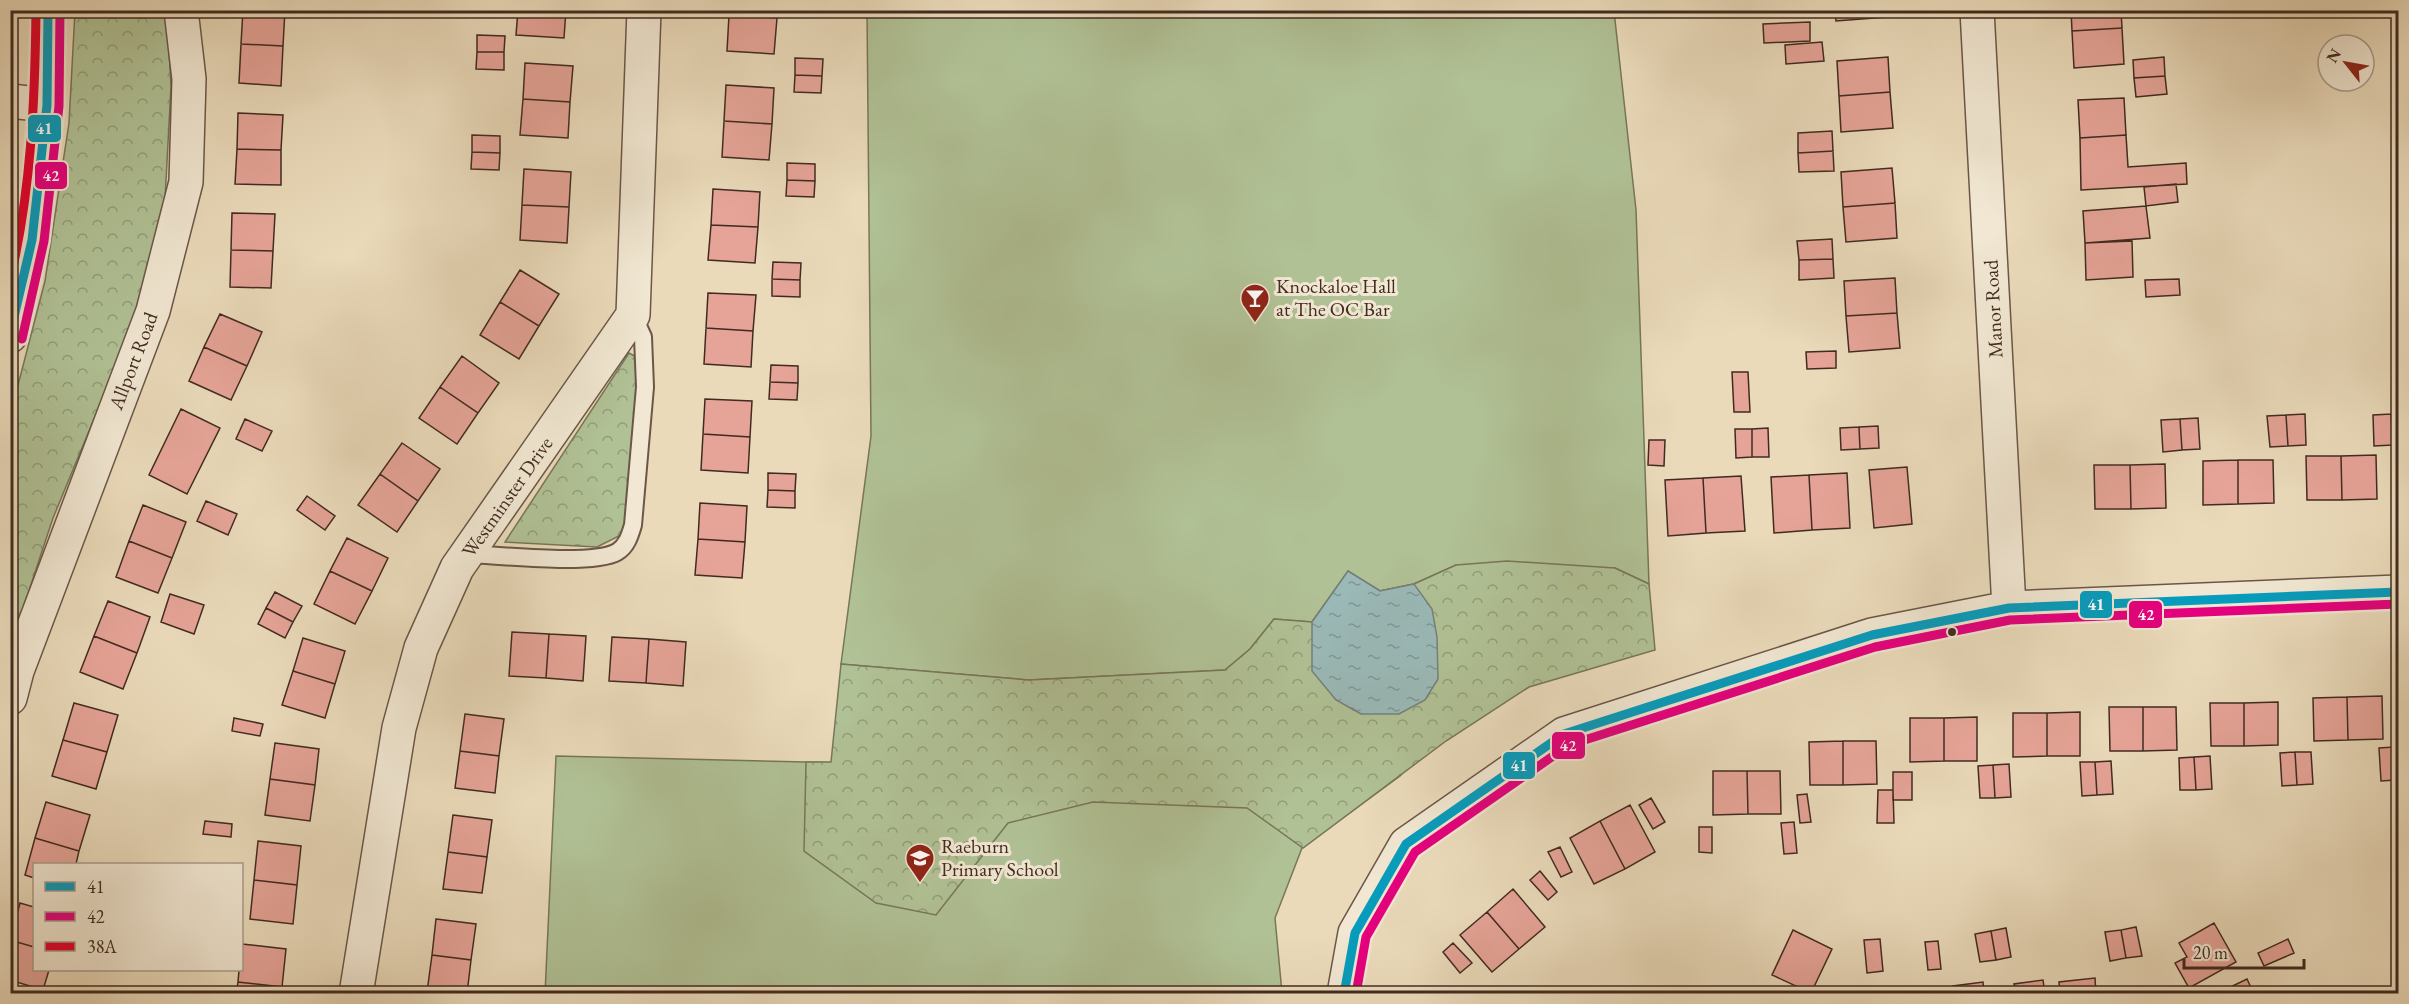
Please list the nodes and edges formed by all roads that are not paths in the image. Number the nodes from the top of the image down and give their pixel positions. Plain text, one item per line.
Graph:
1 (48, 10) edge
2 (181, 10) edge
3 (644, 10) edge
4 (1977, 10) edge
5 (10, 101) edge
6 (47, 105) junction
7 (633, 315) junction
8 (10, 336) edge
9 (467, 554) junction
10 (2398, 592) edge
11 (2009, 608) junction
12 (10, 698) edge
13 (356, 993) edge
14 (1344, 993) edge

1 - 6 street
2 - 12 street, Allport Road
3 - 7 street
4 - 11 street, Manor Road
5 - 6 street
6 - 8 street
7 - 9 street, Westminster Drive
7 - 9 lane
9 - 13 street, Westminster Drive
10 - 11 street
11 - 14 street

